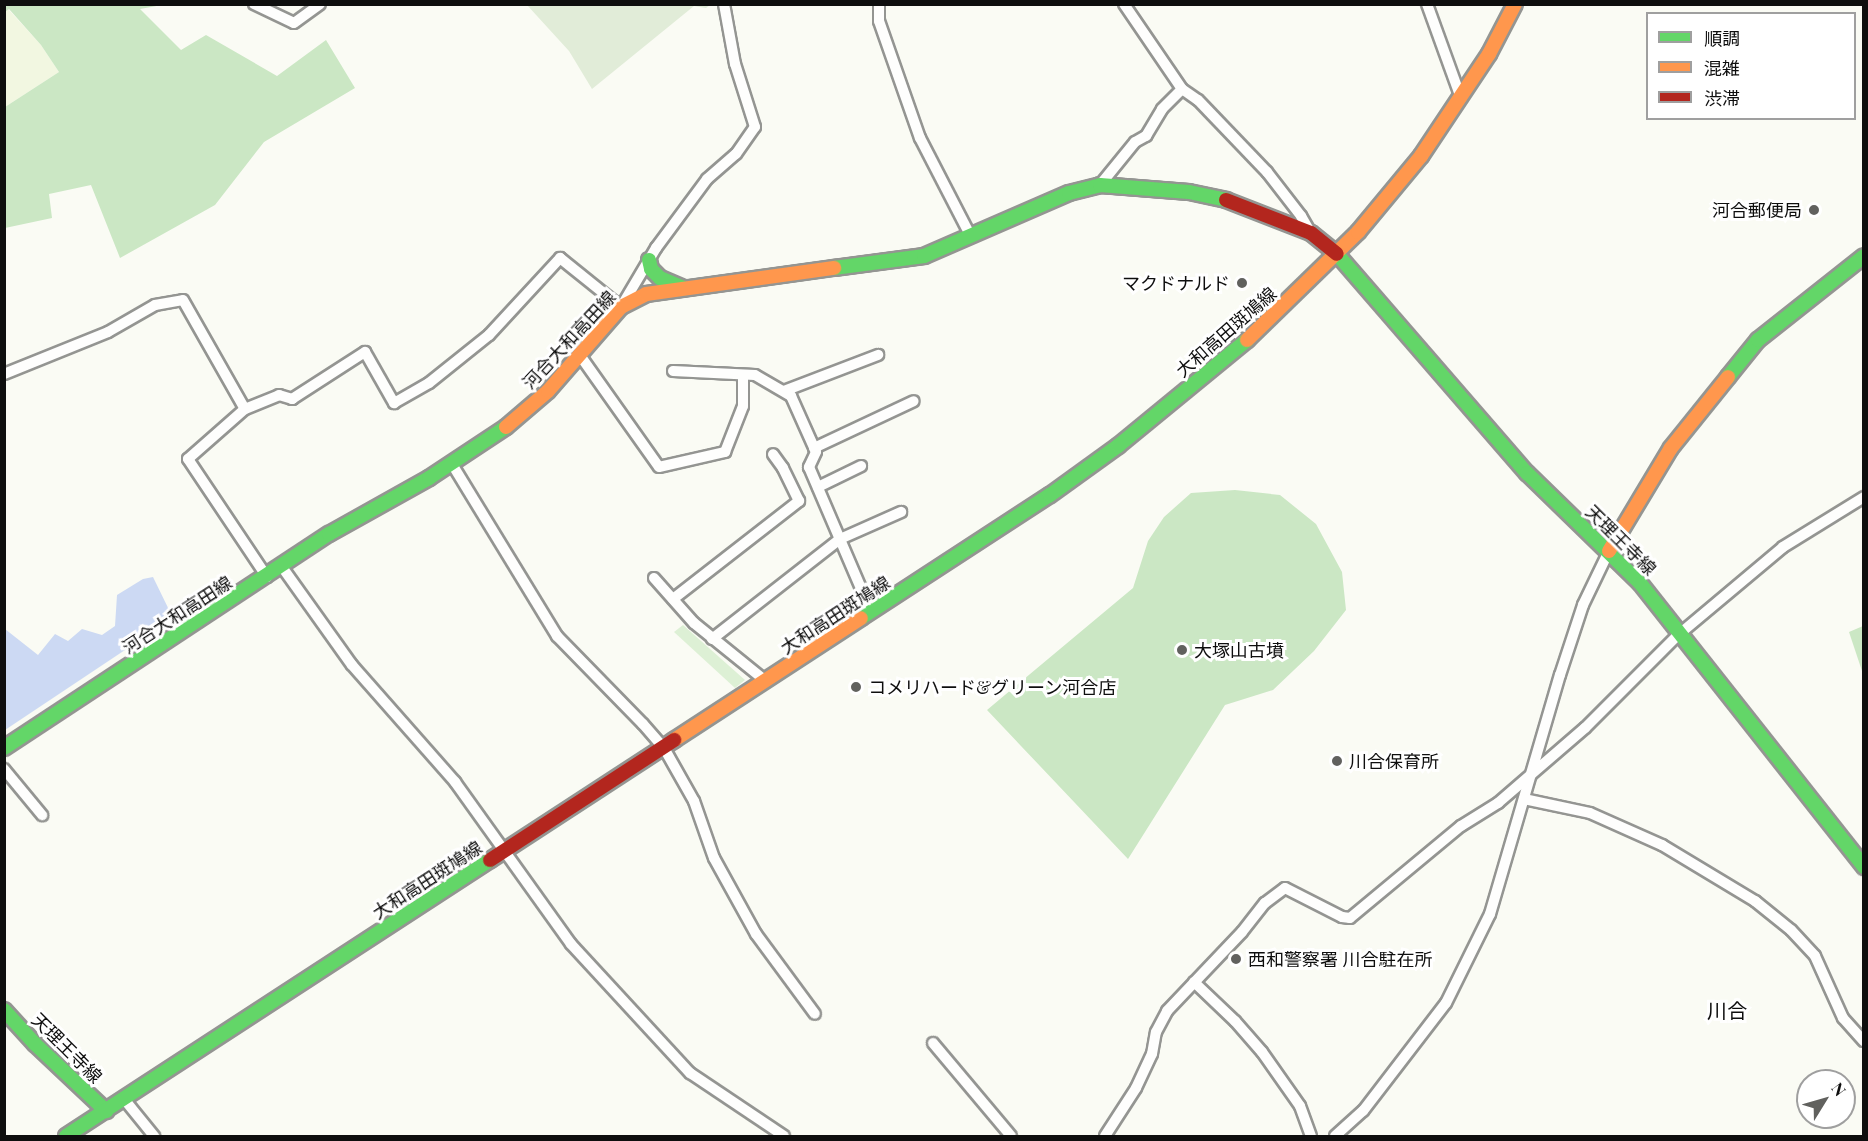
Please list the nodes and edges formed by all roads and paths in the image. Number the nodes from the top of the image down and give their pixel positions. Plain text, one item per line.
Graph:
1 (254, 4) edge
2 (320, 4) edge
3 (724, 4) edge
4 (879, 4) edge
5 (1124, 4) edge
6 (1427, 4) edge
7 (1515, 4) edge
8 (1182, 89) junction
9 (1461, 98) junction
10 (1100, 185) junction
11 (1311, 233) junction
12 (971, 237) junction
13 (1337, 254) junction
14 (1863, 256) edge
15 (649, 260) junction
16 (684, 288) junction
17 (621, 307) junction
18 (579, 354) junction
19 (878, 355) dead end
20 (673, 371) dead end
21 (4, 374) edge
22 (743, 375) junction
23 (784, 392) junction
24 (914, 401) dead end
25 (245, 409) junction
26 (814, 448) junction
27 (773, 454) dead end
28 (452, 464) junction
29 (861, 466) dead end
30 (818, 487) junction
31 (1863, 497) edge
32 (902, 512) dead end
33 (840, 539) junction
34 (1609, 551) junction
35 (282, 567) junction
36 (267, 577) junction
37 (654, 578) dead end
38 (673, 599) junction
39 (871, 612) junction
40 (1680, 633) junction
41 (712, 639) junction
42 (766, 681) junction
43 (4, 748) edge
44 (664, 748) junction
45 (4, 769) edge
46 (1532, 774) junction
47 (1524, 799) junction
48 (42, 815) dead end
49 (506, 851) junction
50 (1862, 863) edge
51 (1194, 982) junction
52 (4, 1010) edge
53 (815, 1014) dead end
54 (1863, 1041) edge
55 (933, 1043) dead end
56 (124, 1099) junction
57 (106, 1111) junction
58 (66, 1137) edge
59 (154, 1137) edge
60 (784, 1137) edge
61 (1011, 1137) edge
62 (1105, 1137) edge
63 (1311, 1137) edge
64 (1335, 1137) edge

1 - 2 street
3 - 15 street
4 - 12 street
5 - 8 street
6 - 9 street
7 - 9 main road, 大和高田斑鳩線
8 - 10 street
8 - 11 street
9 - 13 main road, 大和高田斑鳩線
10 - 11 main road, 河合大和高田線
10 - 12 main road, 河合大和高田線
11 - 13 main road, 河合大和高田線
12 - 16 main road, 河合大和高田線
13 - 34 main road, 天理王寺線
13 - 39 main road, 大和高田斑鳩線
14 - 34 main road
15 - 16 main road
15 - 17 street
16 - 17 main road, 河合大和高田線
17 - 18 main road, 河合大和高田線
17 - 25 street
18 - 22 street
18 - 28 main road, 河合大和高田線
19 - 23 street
20 - 22 street
21 - 25 street
22 - 23 street
23 - 26 street
24 - 26 street
25 - 36 street
26 - 30 street
27 - 38 street
28 - 35 main road, 河合大和高田線
28 - 44 street
29 - 30 street
30 - 33 street
31 - 40 street
32 - 33 street
33 - 39 street
33 - 41 street
34 - 40 main road, 天理王寺線
34 - 46 street
35 - 36 main road, 河合大和高田線
35 - 49 street
36 - 43 main road, 河合大和高田線
37 - 38 street
38 - 41 street
39 - 42 main road, 大和高田斑鳩線
40 - 46 street
40 - 50 main road, 天理王寺線
41 - 42 street
42 - 44 main road, 大和高田斑鳩線
44 - 49 main road, 大和高田斑鳩線
44 - 53 street
45 - 48 street
46 - 47 street
46 - 51 street
47 - 54 street
47 - 64 street
49 - 56 main road, 大和高田斑鳩線
49 - 60 street
51 - 62 street
51 - 63 street
52 - 57 main road, 天理王寺線
55 - 61 street
56 - 57 main road, 大和高田斑鳩線
56 - 59 street
57 - 58 main road, 大和高田斑鳩線

